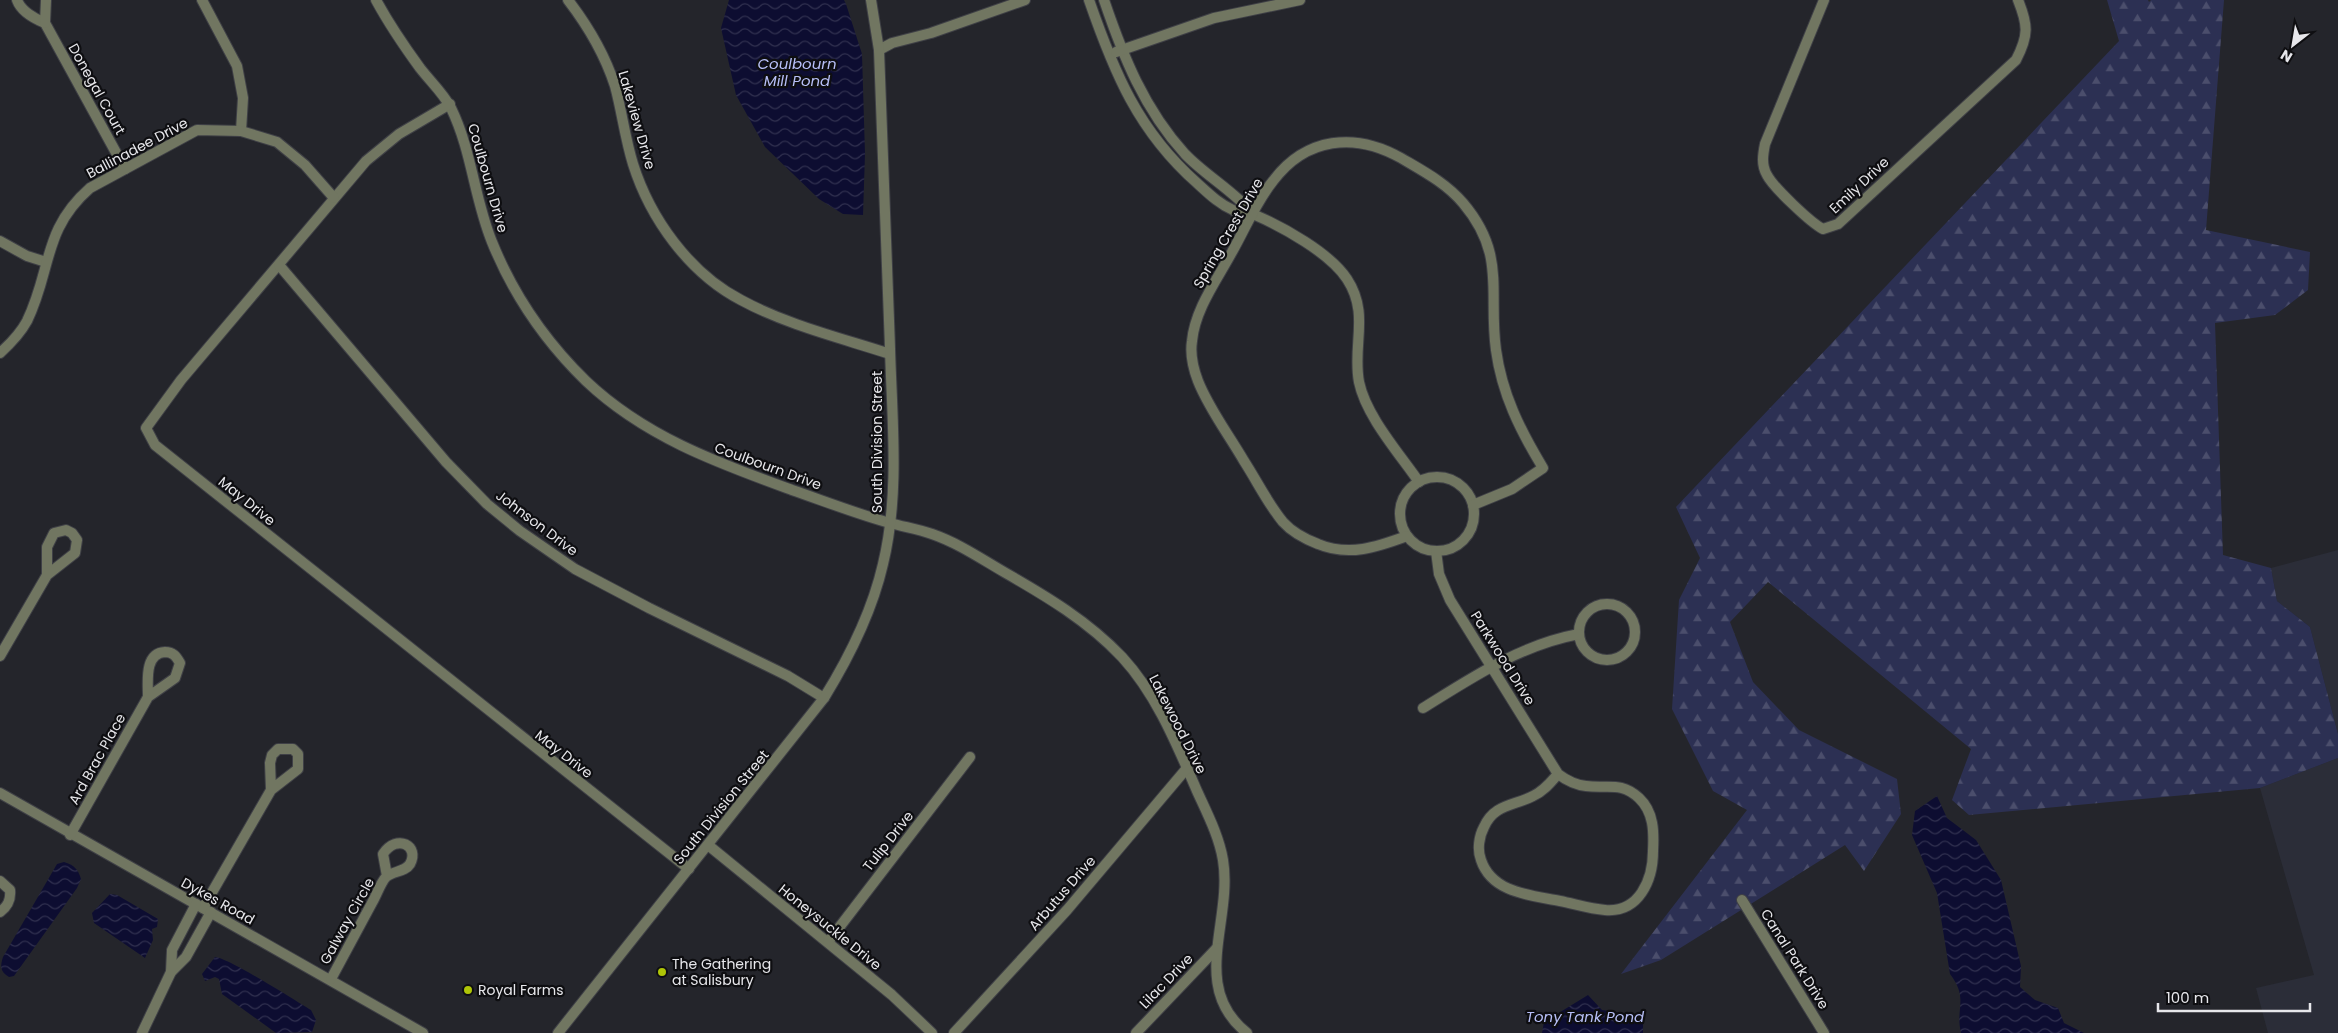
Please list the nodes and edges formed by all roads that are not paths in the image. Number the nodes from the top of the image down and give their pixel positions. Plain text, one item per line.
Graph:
1 (17, 0) edge
2 (46, 0) edge
3 (202, 0) edge
4 (376, 0) edge
5 (568, 0) edge
6 (871, 0) edge
7 (1025, 0) edge
8 (1089, 0) edge
9 (1104, 0) edge
10 (1300, 0) edge
11 (1824, 0) edge
12 (2018, 0) edge
13 (46, 23) junction
14 (879, 50) junction
15 (1121, 50) junction
16 (1108, 55) junction
17 (450, 104) junction
18 (241, 131) junction
19 (125, 169) junction
20 (334, 198) junction
21 (1253, 214) junction
22 (0, 241) edge
23 (46, 262) junction
24 (279, 266) junction
25 (0, 354) edge
26 (890, 354) junction
27 (1419, 482) junction
28 (1473, 505) junction
29 (890, 523) junction
30 (1407, 536) junction
31 (1436, 551) junction
32 (46, 575) dead end
33 (1579, 634) junction
34 (0, 656) edge
35 (1491, 666) junction
36 (148, 697) dead end
37 (824, 698) junction
38 (1423, 708) dead end
39 (970, 757) dead end
40 (1187, 768) junction
41 (1558, 774) junction
42 (271, 790) dead end
43 (0, 793) edge
44 (70, 835) junction
45 (708, 845) junction
46 (689, 869) junction
47 (387, 876) dead end
48 (0, 881) edge
49 (1742, 900) dead end
50 (203, 908) junction
51 (0, 912) edge
52 (828, 942) junction
53 (1217, 948) junction
54 (171, 972) junction
55 (330, 979) junction
56 (142, 1033) edge
57 (423, 1033) edge
58 (558, 1033) edge
59 (932, 1033) edge
60 (954, 1033) edge
61 (1136, 1033) edge
62 (1247, 1033) edge
63 (1824, 1033) edge

1 - 13 street, Donegal Court
2 - 13 street, Donegal Court
3 - 18 street
4 - 17 street, Coulbourn Drive
5 - 26 street, Lakeview Drive
6 - 14 street, South Division Street
7 - 14 street
8 - 16 street
9 - 15 street
10 - 15 street
11 - 12 street, Emily Drive
13 - 19 street, Donegal Court
14 - 26 street, South Division Street
15 - 16 street
15 - 21 street
16 - 21 street
17 - 20 street, May Drive
17 - 29 street, Coulbourn Drive
18 - 19 street, Ballinadee Drive
18 - 20 street, Ballinadee Drive
19 - 23 street, Ballinadee Drive
20 - 24 street, May Drive
21 - 27 street
21 - 28 street, Spring Crest Drive
21 - 30 street, Spring Crest Drive
22 - 23 street
23 - 25 street, Ballinadee Drive
24 - 37 street, Johnson Drive
24 - 46 street, May Drive
26 - 29 street, South Division Street
27 - 28 street
27 - 30 street
28 - 31 street
29 - 37 street, South Division Street
29 - 40 street, Lakewood Drive
30 - 31 street
31 - 35 street, Parkwood Drive
32 - 34 street
33 - 33 street
33 - 35 street
35 - 38 street
35 - 41 street, Parkwood Drive
36 - 44 street, Ard Brac Place
37 - 45 street, South Division Street
39 - 52 street, Tulip Drive
40 - 53 street, Lakewood Drive
40 - 60 street, Arbutus Drive
41 - 41 street
42 - 50 street
43 - 44 street, Dykes Road
44 - 50 street, Dykes Road
45 - 46 street, South Division Street
45 - 52 street, Honeysuckle Drive
46 - 58 street, South Division Street
47 - 55 street, Galway Circle
48 - 51 street
49 - 63 street, Canal Park Drive
50 - 54 street
50 - 54 street
50 - 55 street, Dykes Road
52 - 59 street, Honeysuckle Drive
53 - 61 street, Lilac Drive
53 - 62 street, Lakewood Drive
54 - 56 street
55 - 57 street, Dykes Road

